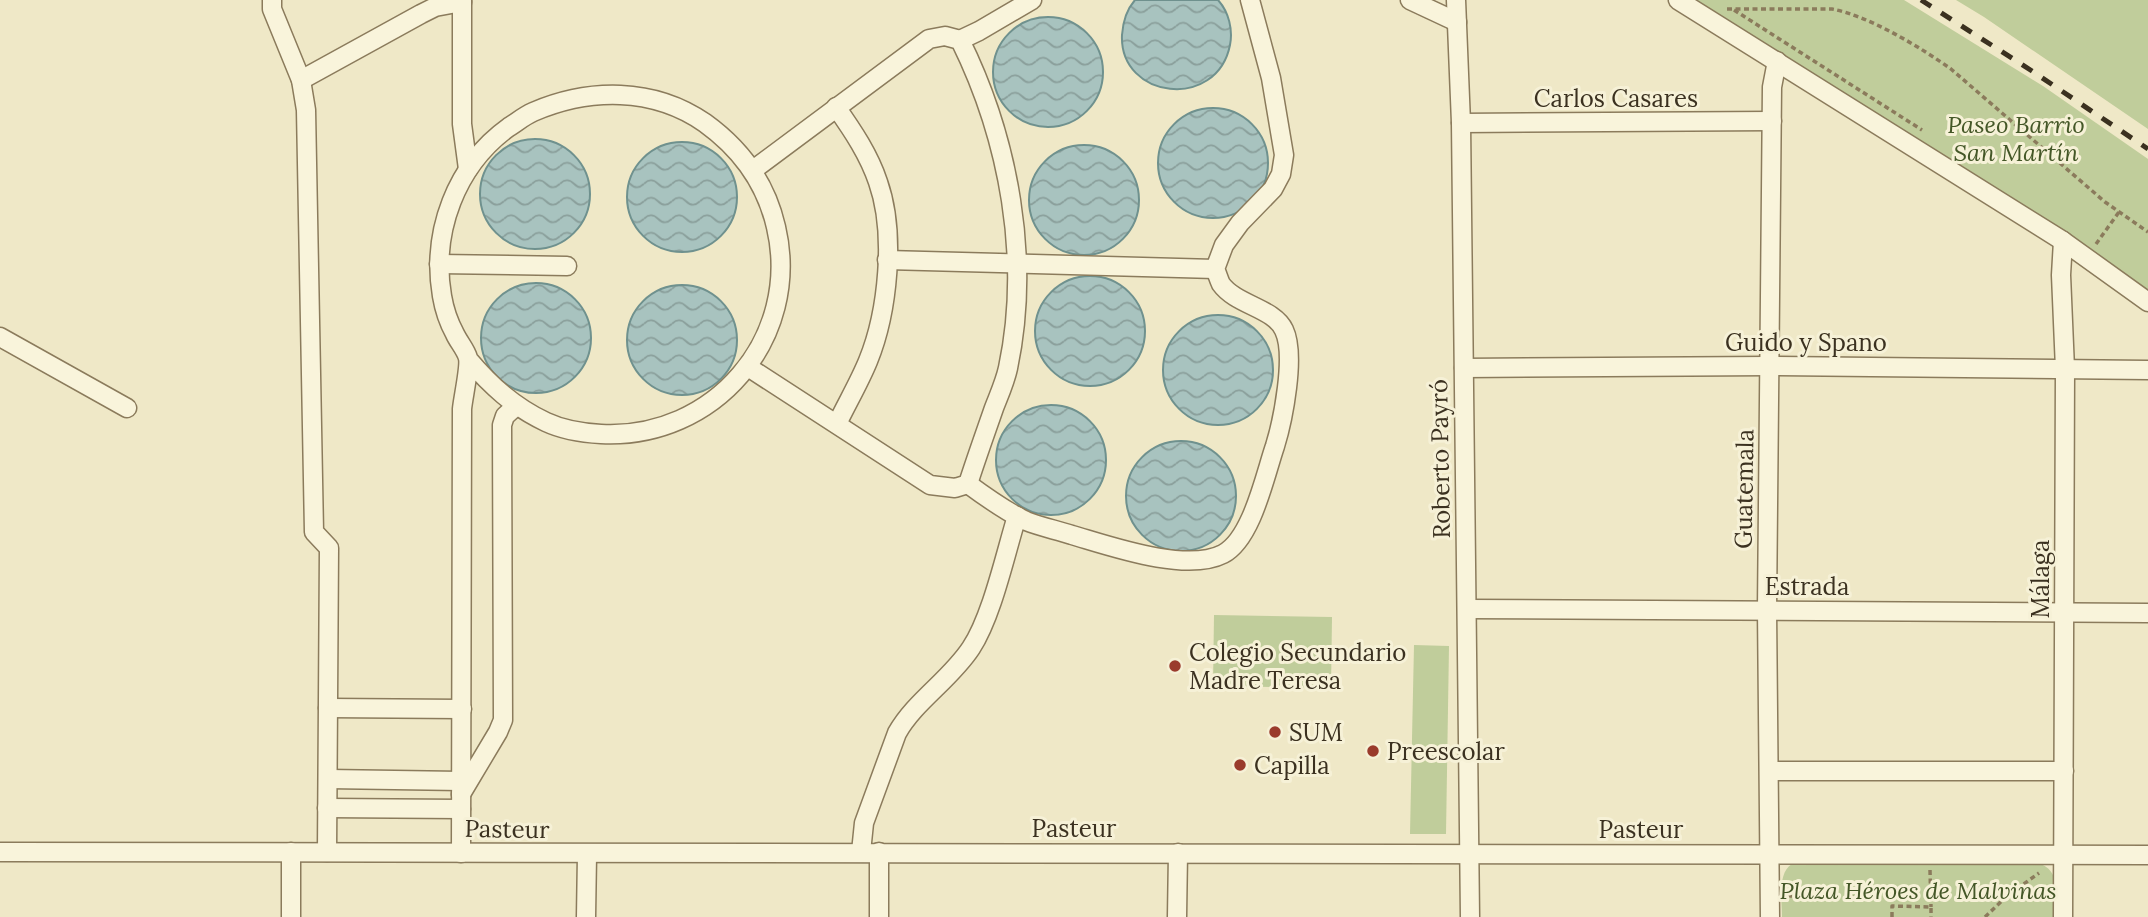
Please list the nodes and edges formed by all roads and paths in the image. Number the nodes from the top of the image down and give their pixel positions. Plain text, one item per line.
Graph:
1 (272, 0) edge
2 (1032, 0) edge
3 (1250, 0) edge
4 (1410, 0) edge
5 (1456, 0) edge
6 (1678, 0) edge
7 (462, 1) edge
8 (1720, 6) dead end
9 (1457, 22) junction
10 (960, 40) junction
11 (1777, 61) junction
12 (301, 80) junction
13 (836, 107) junction
14 (1772, 121) junction
15 (1461, 123) junction
16 (468, 169) junction
17 (753, 170) junction
18 (2119, 212) junction
19 (2148, 232) edge
20 (2063, 241) junction
21 (2086, 258) junction
22 (887, 260) junction
23 (439, 264) junction
24 (1016, 264) junction
25 (567, 266) dead end
26 (1215, 269) junction
27 (2148, 302) edge
28 (0, 337) edge
29 (468, 359) junction
30 (1770, 366) junction
31 (748, 367) junction
32 (1464, 369) junction
33 (2065, 369) junction
34 (2148, 370) edge
35 (516, 406) junction
36 (127, 408) dead end
37 (837, 424) junction
38 (968, 484) junction
39 (1017, 516) junction
40 (1466, 609) junction
41 (1767, 610) junction
42 (2065, 612) junction
43 (2148, 612) edge
44 (328, 708) junction
45 (463, 709) junction
46 (1770, 771) junction
47 (2064, 771) junction
48 (328, 779) junction
49 (461, 794) junction
50 (327, 808) junction
51 (0, 852) edge
52 (291, 852) junction
53 (327, 852) junction
54 (870, 852) junction
55 (461, 853) junction
56 (1178, 853) junction
57 (1469, 853) junction
58 (1771, 854) junction
59 (1930, 854) junction
60 (587, 855) junction
61 (2063, 855) junction
62 (2148, 855) edge
63 (1826, 887) dead end
64 (1852, 887) dead end
65 (1771, 896) junction
66 (1852, 896) dead end
67 (1931, 906) junction
68 (291, 917) edge
69 (586, 917) edge
70 (879, 917) edge
71 (1177, 917) edge
72 (1470, 917) edge
73 (1770, 917) edge
74 (1892, 917) edge
75 (1931, 917) edge
76 (1985, 917) edge
77 (2063, 917) edge

1 - 12 street
2 - 10 street
3 - 26 street
4 - 9 street
5 - 9 street, Roberto Payró
6 - 11 street
7 - 12 street
7 - 16 street
8 - 18 path
9 - 15 street, Roberto Payró
10 - 13 street
10 - 24 street
11 - 14 street, Guatemala
11 - 20 street
12 - 44 street
13 - 17 street
13 - 22 street
14 - 15 street, Carlos Casares
14 - 30 street, Guatemala
15 - 32 street, Roberto Payró
16 - 17 street
16 - 23 street
17 - 31 street
18 - 19 path
18 - 21 path
20 - 21 street
20 - 33 street, Málaga
21 - 27 street
22 - 24 street
22 - 37 street
23 - 25 street
23 - 29 street
24 - 26 street
24 - 38 street
26 - 39 street
28 - 36 street
29 - 35 street
29 - 45 street
30 - 32 street, Guido y Spano
30 - 33 street, Guido y Spano
30 - 41 street, Guatemala
31 - 35 street
31 - 37 street
32 - 40 street, Roberto Payró
33 - 34 street, Guido y Spano
33 - 42 street, Málaga
35 - 49 street
37 - 38 street
38 - 39 street
39 - 54 street
40 - 41 street, Estrada
40 - 57 street, Roberto Payró
41 - 42 street, Estrada
41 - 46 street, Guatemala
42 - 43 street, Estrada
42 - 47 street, Málaga
44 - 45 street
44 - 48 street
45 - 49 street
46 - 47 street
46 - 58 street, Guatemala
47 - 61 street, Málaga
48 - 49 street
48 - 50 street
49 - 50 street
49 - 55 street
50 - 53 street
51 - 52 street, Pasteur
52 - 53 street, Pasteur
52 - 68 street
53 - 55 street, Pasteur
54 - 56 street, Pasteur
54 - 60 street, Pasteur
54 - 70 street
55 - 60 street, Pasteur
56 - 57 street, Pasteur
56 - 71 street
57 - 58 street, Pasteur
57 - 72 street, Roberto Payró
58 - 59 street, Pasteur
58 - 65 street, Guatemala
59 - 61 street, Pasteur
59 - 67 path
60 - 69 street
61 - 62 street, Pasteur
61 - 76 path
61 - 77 street, Málaga
63 - 65 path
64 - 66 path
65 - 73 street, Guatemala
67 - 74 path
67 - 75 path

